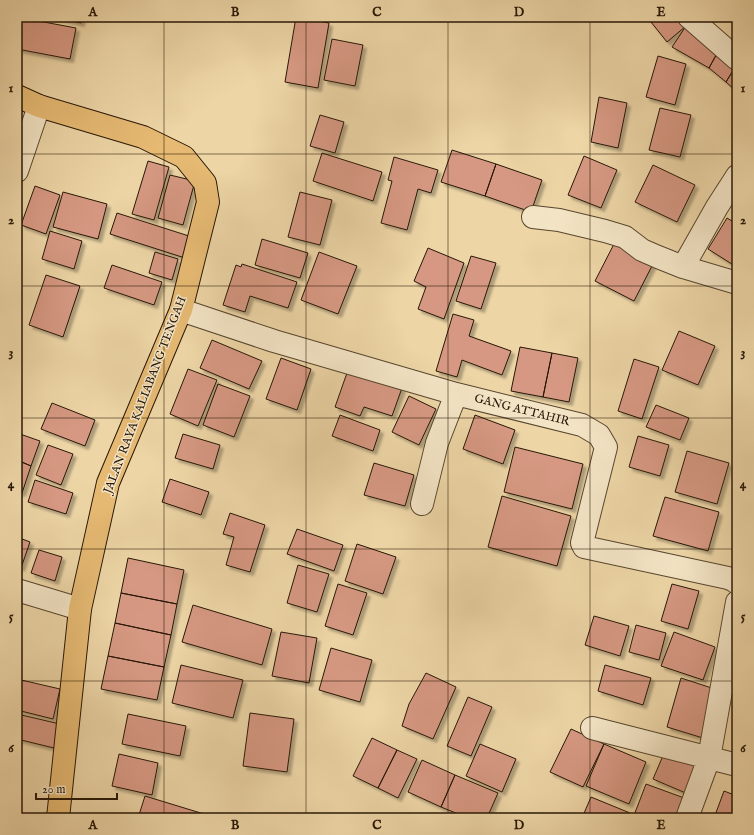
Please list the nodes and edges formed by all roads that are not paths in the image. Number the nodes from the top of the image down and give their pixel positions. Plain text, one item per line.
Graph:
1 (689, 17) edge
2 (737, 59) edge
3 (17, 96) edge
4 (39, 106) junction
5 (17, 171) edge
6 (737, 176) edge
7 (533, 216) dead end
8 (683, 267) junction
9 (737, 283) edge
10 (181, 310) junction
11 (456, 394) junction
12 (422, 504) dead end
13 (737, 583) edge
14 (17, 590) edge
15 (737, 602) edge
16 (80, 609) junction
17 (592, 728) dead end
18 (709, 758) junction
19 (737, 765) edge
20 (58, 818) edge
21 (687, 818) edge

1 - 2 street
3 - 4 main road, JALAN RAYA KALIABANG TENGAH
4 - 5 street
4 - 10 main road, JALAN RAYA KALIABANG TENGAH
6 - 8 street
7 - 8 street
8 - 9 street
10 - 11 street, GANG ATTAHIR
10 - 16 main road, JALAN RAYA KALIABANG TENGAH
11 - 12 street
11 - 13 street, GANG ATTAHIR
14 - 16 street
15 - 18 street
16 - 20 main road, JALAN RAYA KALIABANG TENGAH
17 - 18 street
18 - 19 street
18 - 21 street

